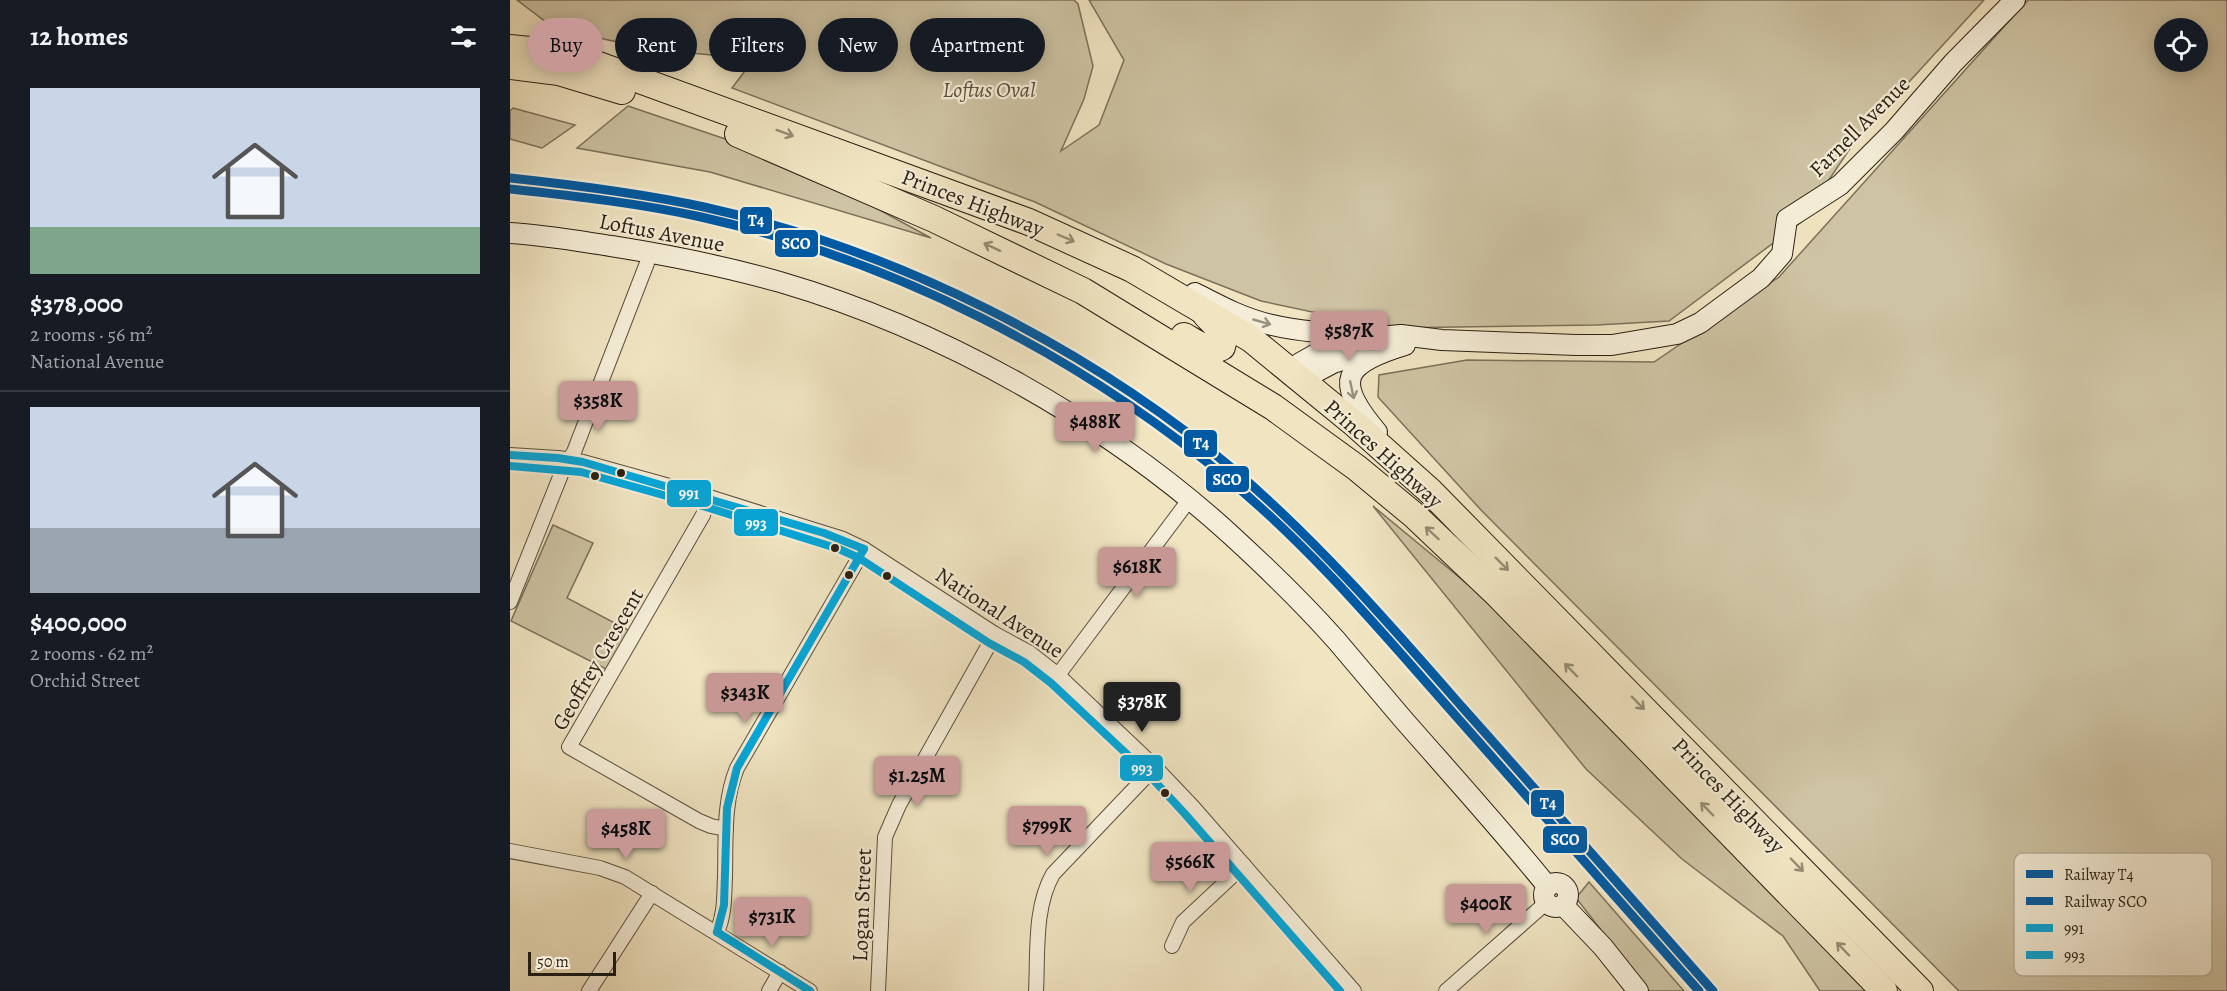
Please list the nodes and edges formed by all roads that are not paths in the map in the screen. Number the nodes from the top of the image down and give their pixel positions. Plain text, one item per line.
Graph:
1 (2014, 0) edge
2 (510, 48) edge
3 (510, 66) edge
4 (510, 233) edge
5 (649, 252) junction
6 (1150, 278) junction
7 (1083, 291) junction
8 (1200, 308) junction
9 (1398, 340) junction
10 (1226, 377) junction
11 (1295, 379) junction
12 (510, 455) edge
13 (570, 460) junction
14 (1382, 488) junction
15 (1431, 492) junction
16 (709, 497) junction
17 (1189, 500) junction
18 (864, 549) junction
19 (510, 602) edge
20 (995, 634) junction
21 (1058, 675) junction
22 (1155, 767) junction
23 (726, 829) junction
24 (510, 851) edge
25 (1244, 865) junction
26 (652, 893) junction
27 (1553, 898) junction
28 (717, 932) junction
29 (1172, 946) dead end
30 (780, 972) junction
31 (589, 991) edge
32 (769, 991) edge
33 (810, 991) edge
34 (878, 991) edge
35 (1036, 991) edge
36 (1354, 991) edge
37 (1446, 991) edge
38 (1638, 991) edge
39 (1884, 991) edge
40 (1920, 991) edge

1 - 9 street, Farnell Avenue
2 -> 6 highway, Princes Highway
7 -> 3 highway, Princes Highway
4 - 5 street, Loftus Avenue
5 - 13 street
5 - 17 street, Loftus Avenue
6 - 8 highway, Princes Highway
6 -> 9 street
7 - 8 highway
7 - 10 highway, Princes Highway
8 - 11 highway, Princes Highway
9 - 11 street, Farnell Avenue
9 -> 15 street
10 - 11 highway
10 - 14 highway, Princes Highway
11 - 14 highway
11 - 15 highway, Princes Highway
12 - 13 street, National Avenue
13 - 16 street, National Avenue
13 - 19 street
39 -> 14 highway, Princes Highway
15 -> 40 highway, Princes Highway
16 - 18 street, National Avenue
16 - 23 street, Geoffrey Crescent
17 - 21 street
17 - 27 street, Loftus Avenue
18 - 20 street, National Avenue
18 - 23 street
20 - 21 street, National Avenue
20 - 34 street, Logan Street
21 - 22 street, National Avenue
22 - 25 street, National Avenue
22 - 35 street
23 - 28 street
24 - 26 street
25 - 29 street
25 - 36 street, National Avenue
26 - 28 street
26 - 31 street
27 - 37 street
27 - 38 street, Loftus Avenue
28 - 30 street
30 - 32 street
30 - 33 street

